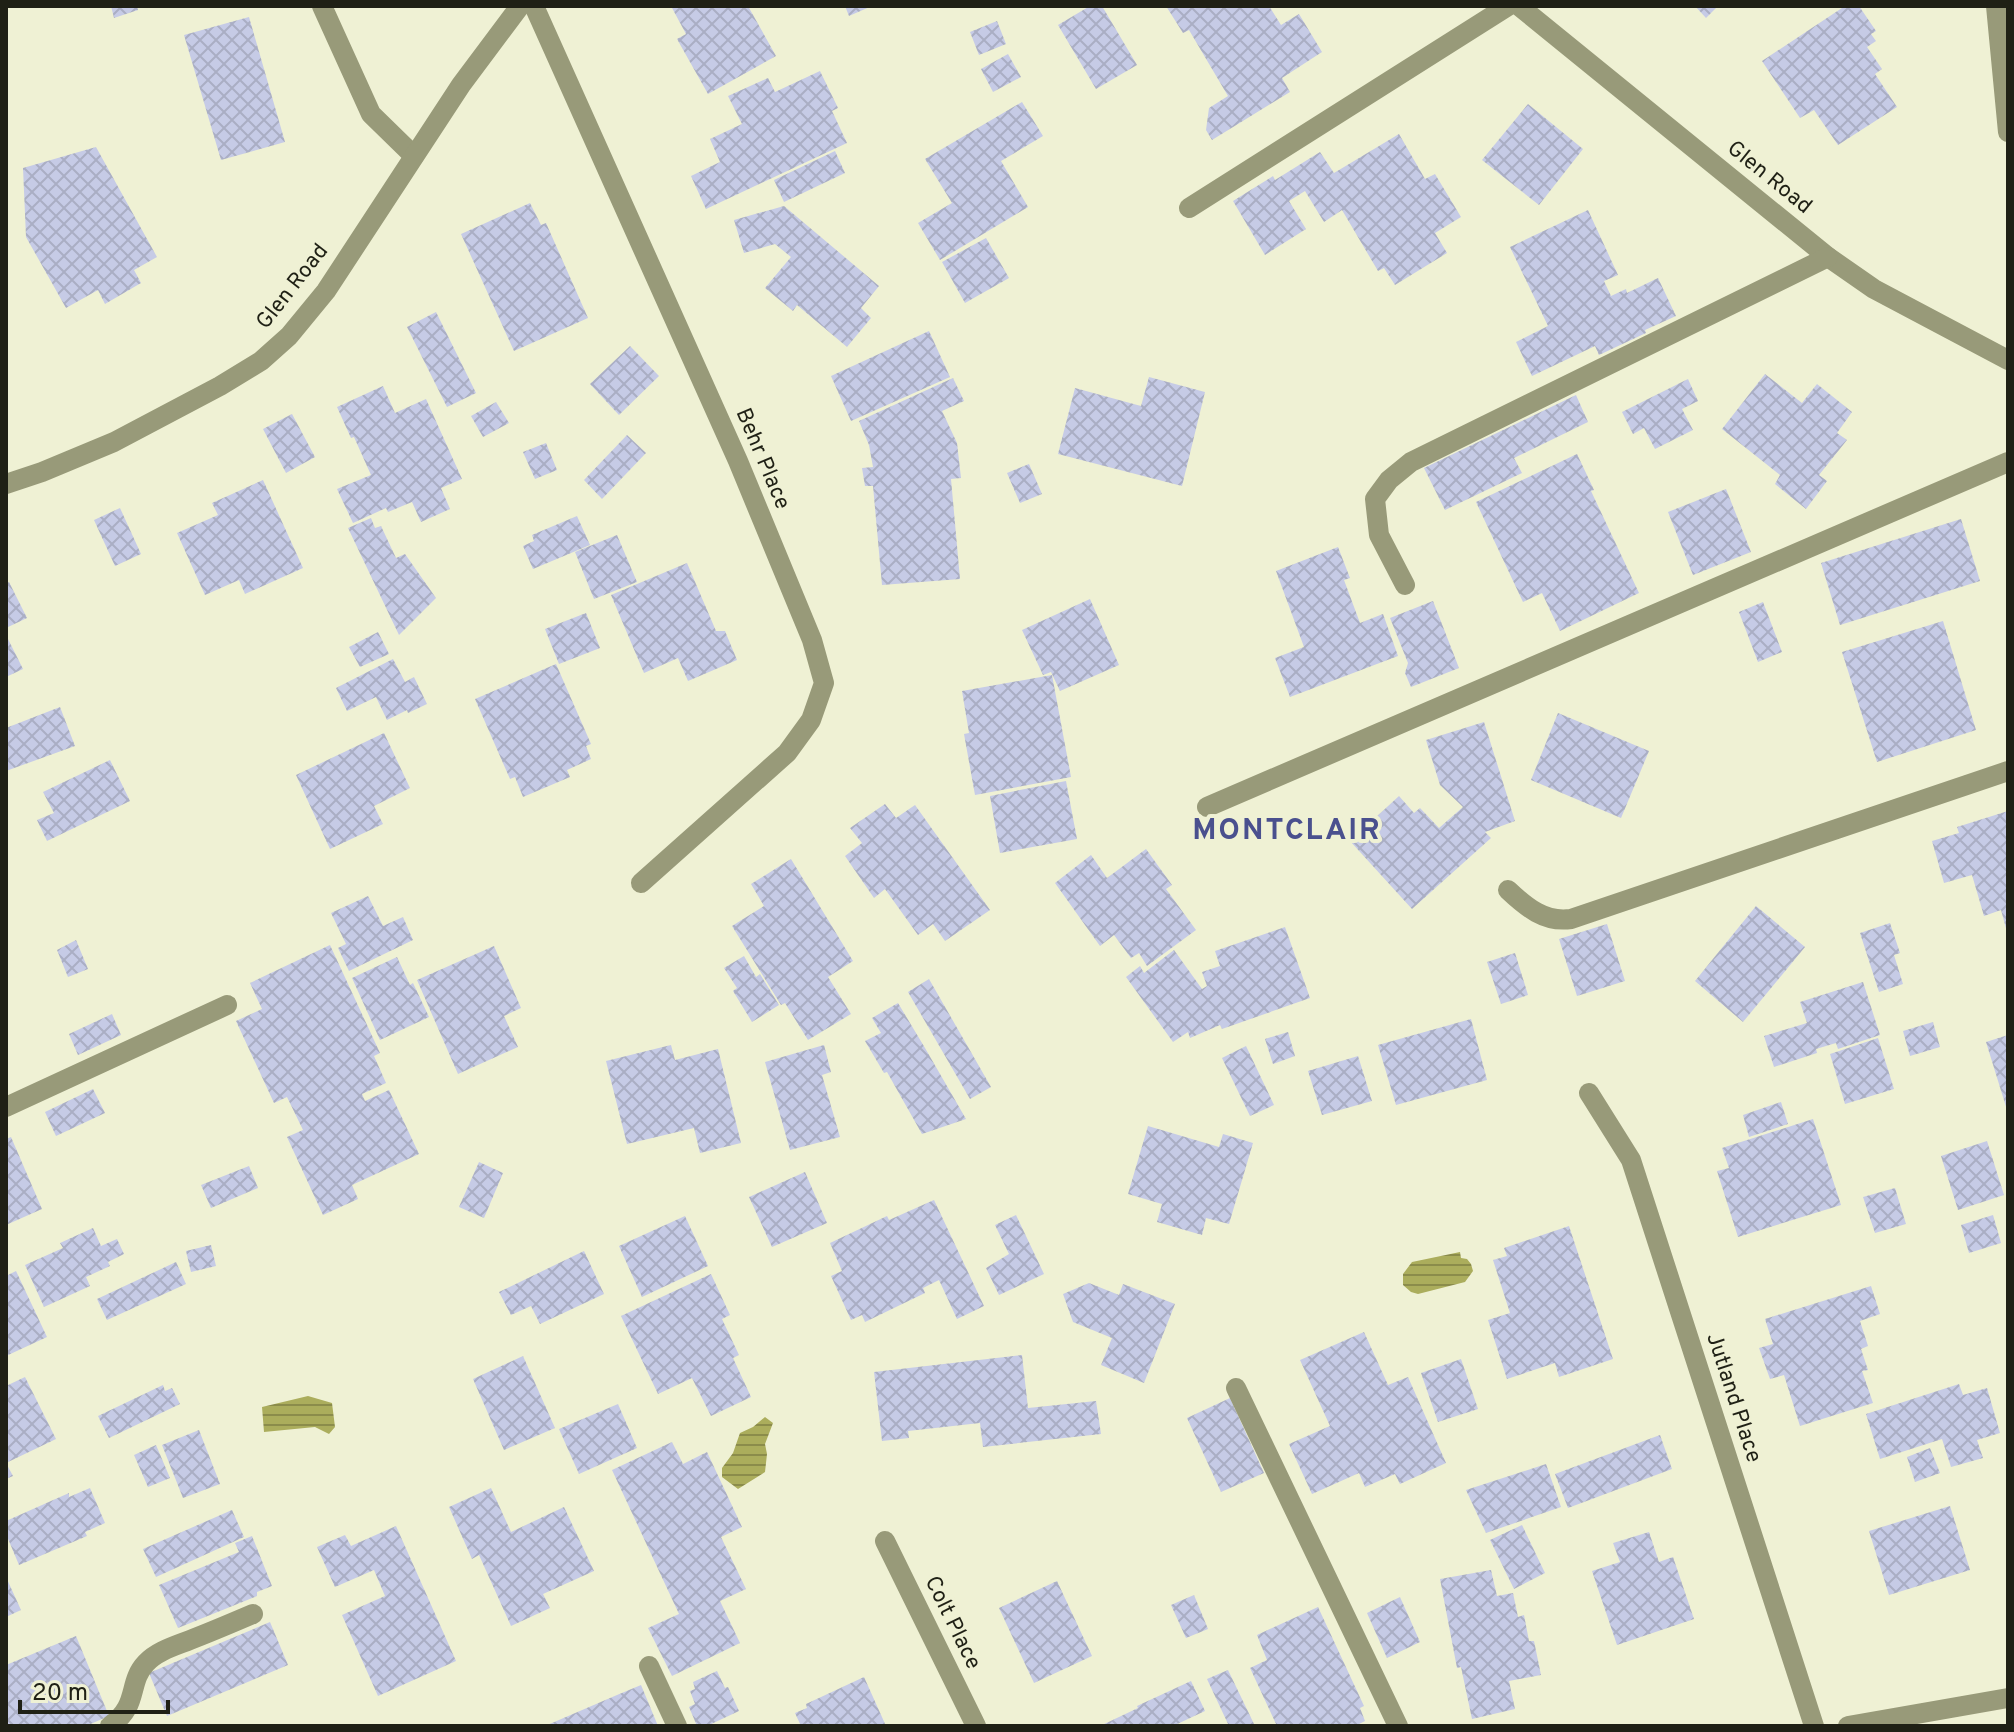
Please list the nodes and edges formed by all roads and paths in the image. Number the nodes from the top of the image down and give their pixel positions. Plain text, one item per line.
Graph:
1 (322, 6) edge
2 (520, 6) edge
3 (534, 6) edge
4 (1508, 6) edge
5 (1519, 6) edge
6 (1996, 6) edge
7 (2008, 132) edge
8 (414, 156) junction
9 (1189, 208) dead end
10 (1828, 257) junction
11 (2008, 360) edge
12 (2008, 462) edge
13 (6, 484) edge
14 (1405, 585) dead end
15 (2008, 771) edge
16 (1207, 807) dead end
17 (641, 883) dead end
18 (1508, 890) dead end
19 (227, 1005) dead end
20 (1589, 1093) dead end
21 (6, 1107) edge
22 (1236, 1388) dead end
23 (885, 1541) dead end
24 (253, 1614) dead end
25 (649, 1666) dead end
26 (2008, 1698) edge
27 (110, 1726) edge
28 (677, 1726) edge
29 (976, 1726) edge
30 (1398, 1726) edge
31 (1814, 1726) edge
32 (1848, 1726) edge

1 - 8 street
2 - 8 street, Glen Road
3 - 17 street, Behr Place
4 - 9 street
5 - 10 street, Glen Road
6 - 7 street
8 - 13 street, Glen Road
10 - 11 street, Glen Road
10 - 14 street
12 - 16 street
15 - 18 street
19 - 21 street
20 - 31 street, Jutland Place
22 - 30 street
23 - 29 street, Colt Place
24 - 27 street
25 - 28 street
26 - 32 street

